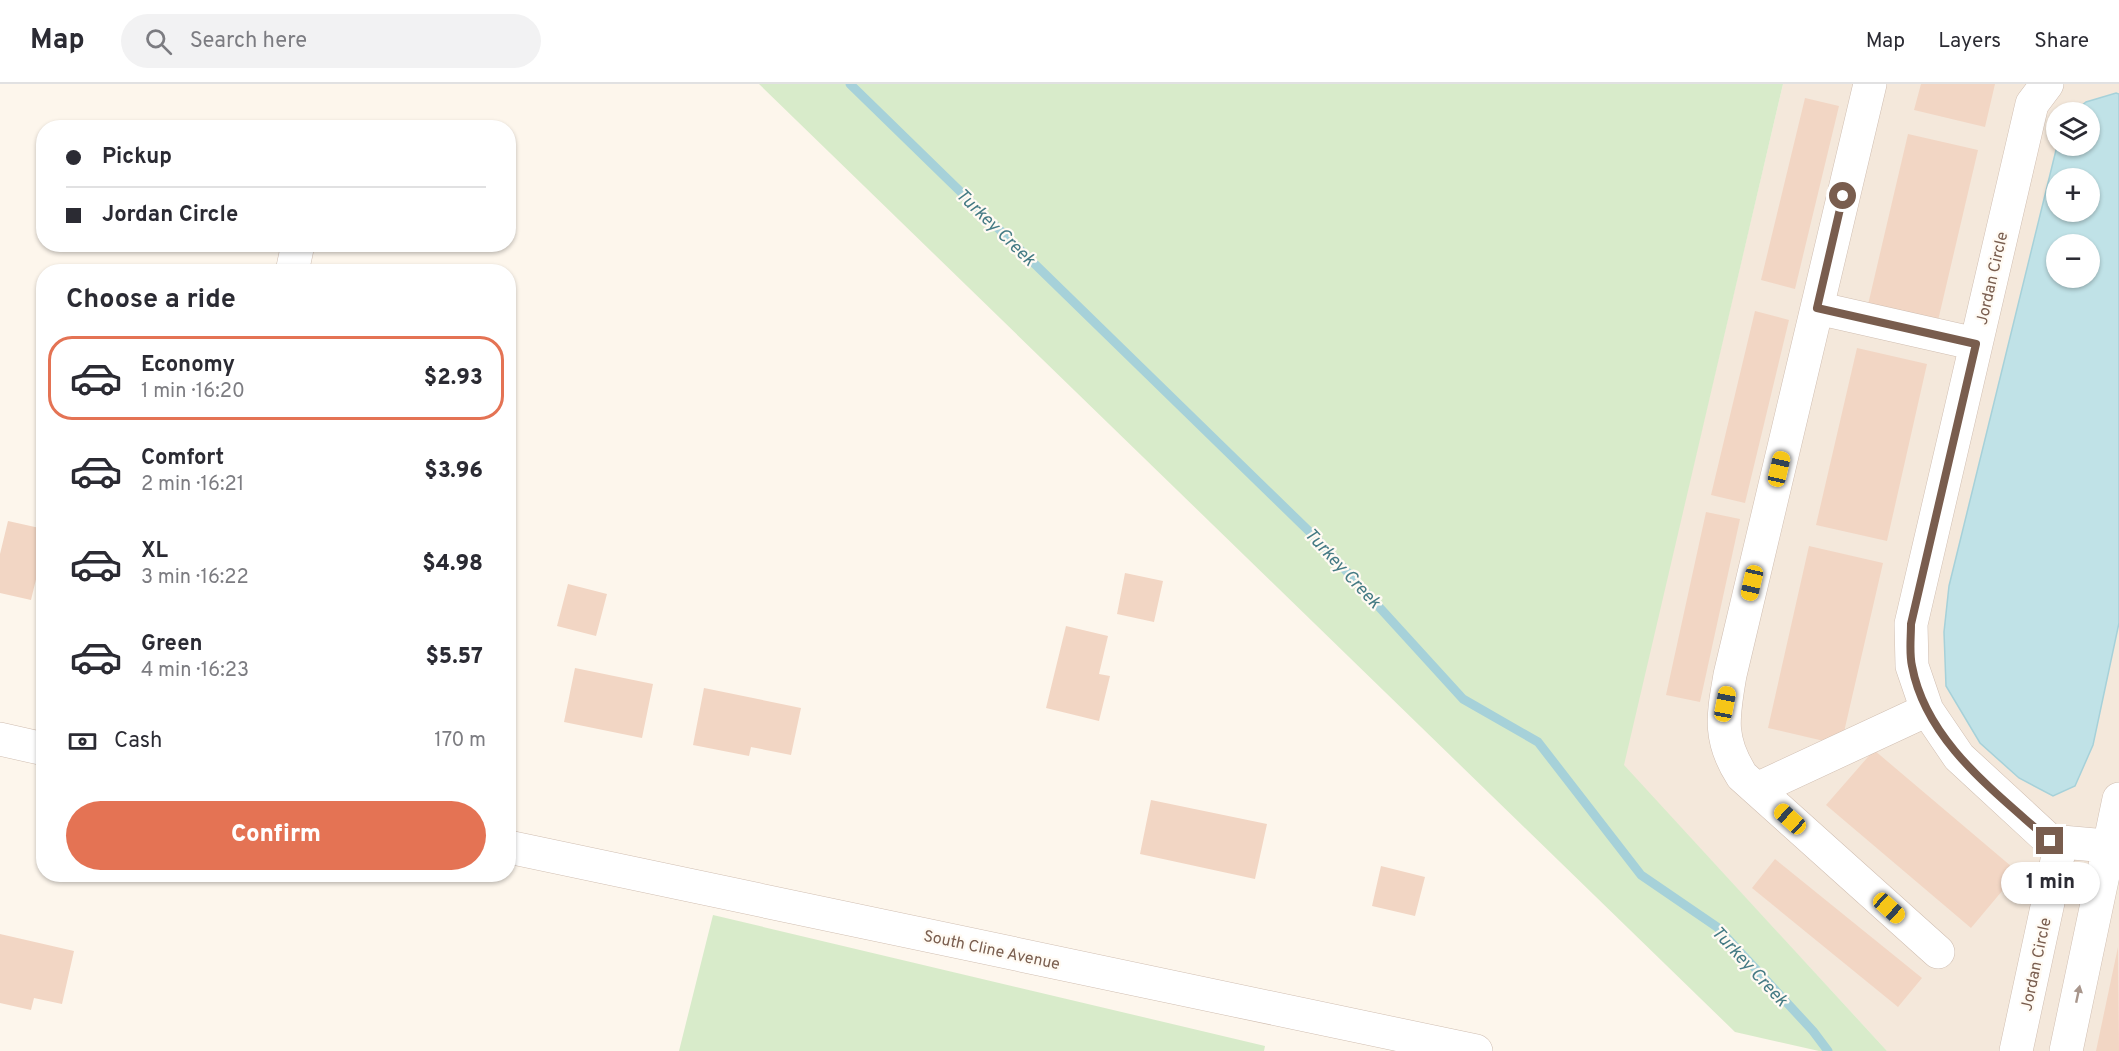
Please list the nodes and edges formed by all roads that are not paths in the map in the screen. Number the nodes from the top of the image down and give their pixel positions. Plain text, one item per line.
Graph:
1 (1870, 84) edge
2 (2048, 84) edge
3 (1817, 308) junction
4 (1976, 344) junction
5 (1927, 710) junction
6 (0, 739) edge
7 (36, 747) edge
8 (1757, 789) junction
9 (2119, 799) edge
10 (2061, 842) junction
11 (2114, 846) edge
12 (516, 849) edge
13 (1938, 952) dead end
14 (1476, 1051) edge
15 (2016, 1051) edge
16 (2066, 1051) edge

1 - 3 street
2 - 4 street, Jordan Circle
3 - 4 street
3 - 8 street
4 - 5 street, Jordan Circle
5 - 8 street
5 - 10 street, Jordan Circle
6 - 7 street
8 - 13 street
9 - 11 street
10 - 11 street, Jordan Circle
10 - 15 street, Jordan Circle
16 -> 11 street
12 - 14 street, South Cline Avenue

